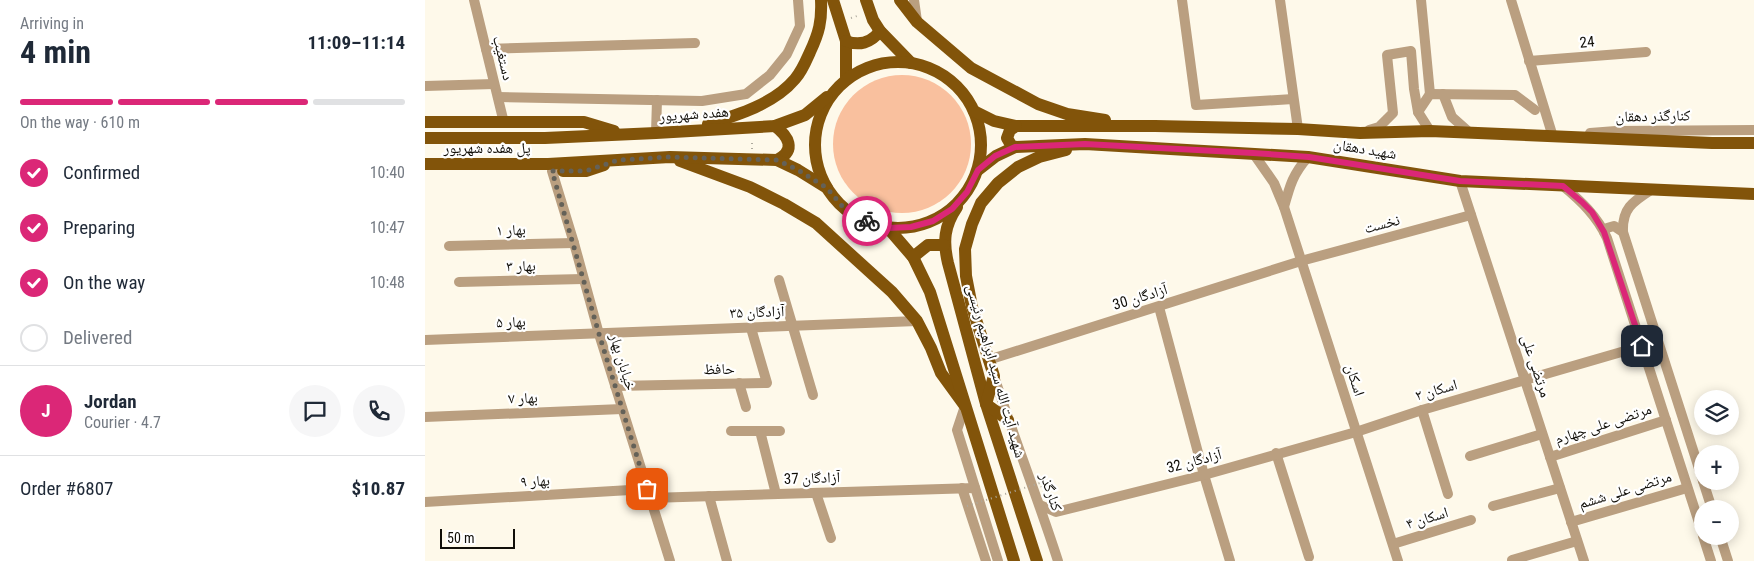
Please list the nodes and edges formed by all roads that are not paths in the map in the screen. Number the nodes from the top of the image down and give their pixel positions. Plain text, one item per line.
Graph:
1 (474, 0) edge
2 (798, 0) edge
3 (821, 0) edge
4 (833, 0) edge
5 (866, 0) edge
6 (900, 0) edge
7 (914, 0) edge
8 (1182, 0) edge
9 (1280, 0) edge
10 (1421, 0) edge
11 (1511, 0) edge
12 (917, 22) junction
13 (880, 32) junction
14 (846, 41) junction
15 (695, 43) dead end
16 (486, 49) junction
17 (1646, 52) dead end
18 (1529, 61) junction
19 (911, 63) junction
20 (846, 80) junction
21 (495, 84) junction
22 (425, 86) edge
23 (835, 91) junction
24 (1431, 94) junction
25 (1443, 94) junction
26 (498, 97) junction
27 (1293, 99) junction
28 (657, 100) junction
29 (1535, 110) dead end
30 (974, 111) junction
31 (1418, 112) junction
32 (425, 122) edge
33 (504, 123) junction
34 (775, 126) junction
35 (1016, 126) junction
36 (1155, 126) junction
37 (1298, 129) junction
38 (1754, 130) edge
39 (685, 131) junction
40 (1430, 132) junction
41 (1470, 132) junction
42 (656, 133) junction
43 (1360, 133) junction
44 (627, 134) junction
45 (1553, 137) junction
46 (425, 138) edge
47 (545, 138) joint
48 (1754, 143) edge
49 (1085, 144) junction
50 (1015, 147) junction
51 (1253, 153) junction
52 (670, 157) junction
53 (1309, 157) junction
54 (777, 160) junction
55 (425, 164) edge
56 (550, 167) junction
57 (978, 170) junction
58 (425, 171) edge
59 (1460, 181) junction
60 (1563, 186) junction
61 (827, 188) junction
62 (1651, 190) junction
63 (967, 192) junction
64 (1754, 194) edge
65 (1284, 207) junction
66 (1471, 215) junction
67 (888, 228) junction
68 (1604, 232) junction
69 (1623, 232) junction
70 (574, 243) junction
71 (944, 245) junction
72 (449, 246) dead end
73 (913, 258) junction
74 (1301, 261) junction
75 (583, 279) junction
76 (779, 280) dead end
77 (459, 282) dead end
78 (1159, 307) junction
79 (917, 321) junction
80 (793, 326) junction
81 (751, 328) junction
82 (599, 334) junction
83 (425, 340) edge
84 (1642, 346) junction
85 (988, 360) junction
86 (994, 376) junction
87 (1525, 380) junction
88 (739, 383) junction
89 (615, 386) junction
90 (813, 395) dead end
91 (986, 404) junction
92 (965, 406) junction
93 (746, 407) dead end
94 (622, 409) junction
95 (1422, 410) junction
96 (425, 417) edge
97 (1008, 420) junction
98 (1666, 420) junction
99 (731, 431) dead end
100 (759, 431) junction
101 (780, 431) dead end
102 (1356, 432) junction
103 (1542, 434) junction
104 (1277, 453) junction
105 (1694, 453) edge
106 (1470, 456) dead end
107 (1550, 457) junction
108 (1204, 474) junction
109 (962, 488) junction
110 (975, 488) junction
111 (1560, 488) junction
112 (1687, 488) junction
113 (816, 493) junction
114 (649, 494) junction
115 (776, 494) junction
116 (1448, 494) dead end
117 (709, 496) junction
118 (425, 502) edge
119 (1040, 505) junction
120 (1493, 506) dead end
121 (1694, 509) edge
122 (1471, 520) dead end
123 (1571, 522) junction
124 (831, 538) dead end
125 (1577, 541) junction
126 (1393, 544) junction
127 (1704, 545) edge
128 (1723, 545) edge
129 (1309, 557) dead end
130 (1513, 560) dead end
131 (1707, 560) edge
132 (670, 561) edge
133 (727, 561) edge
134 (986, 561) edge
135 (998, 561) edge
136 (1014, 561) edge
137 (1037, 561) edge
138 (1058, 561) edge
139 (1230, 561) edge
140 (1398, 561) edge
141 (1584, 561) edge
142 (1728, 561) edge

1 - 16 street, دستغیب
2 - 28 street
3 - 39 main road
4 - 14 main road
5 - 13 main road
6 - 12 main road
7 - 12 street
8 - 27 street
9 - 27 street
10 - 24 street
11 - 18 street
12 - 36 main road
13 - 14 main road
13 - 19 main road
14 - 20 main road
15 - 16 street
16 - 21 street, دستغیب
17 - 18 street, 24
18 - 45 street
19 - 20 main road
19 - 30 main road
20 - 23 main road
21 - 22 street
21 - 26 street, دستغیب
23 - 34 main road, هفده شهریور
23 - 61 main road
24 - 25 street
24 - 31 street
25 - 29 street
25 - 41 street
26 - 28 street
26 - 33 street, دستغیب
27 - 37 street
28 - 42 street
30 - 35 main road, شهید دهقان
30 - 57 main road
31 - 40 street
31 - 43 street
32 - 33 main road
33 - 44 main road
34 - 39 main road, هفده شهریور
34 - 54 main road
35 - 36 main road, شهید دهقان
35 - 50 main road
36 - 37 main road, شهید دهقان
37 - 43 main road, شهید دهقان
38 - 45 street, کنارگذر دهقان
39 - 42 main road, هفده شهریور
40 - 41 main road, شهید دهقان
40 - 43 main road, شهید دهقان
41 - 45 main road, شهید دهقان
42 - 44 main road, هفده شهریور
44 - 47 main road, هفده شهریور
45 - 48 main road, شهید دهقان
46 - 47 main road, پل هفده شهریور
49 - 50 main road, شهید دهقان
49 - 51 main road, شهید دهقان
49 - 85 main road
50 - 57 main road, شهید دهقان
51 - 53 main road, شهید دهقان
51 - 65 street, اسکان
52 - 54 main road
52 - 56 main road
52 - 79 main road
53 - 59 main road, شهید دهقان
53 - 65 street
54 - 61 main road
55 - 56 main road, پل هفده شهریور
56 - 58 main road
56 - 70 street, خیابان بهار
57 - 63 main road
59 - 60 main road, شهید دهقان
59 - 66 street, مرتضی علی
60 - 62 main road, شهید دهقان
60 - 68 street
61 - 67 main road
62 - 64 main road, شهید دهقان
62 - 69 street
63 - 67 main road
63 - 71 main road, شهید آیت الله سید ابراهیم رئیسی
65 - 74 street, اسکان
66 - 74 street, نخست
66 - 87 street, مرتضی علی
67 - 73 main road
68 - 69 street
68 - 84 street
69 - 105 street
70 - 72 street, بهار ۱
70 - 75 street, خیابان بهار
71 - 73 main road
71 - 91 main road, شهید آیت الله سید ابراهیم رئیسی
73 - 92 main road
74 - 78 street, آزادگان 30
74 - 102 street, اسکان
75 - 77 street, بهار ۳
75 - 82 street, خیابان بهار
76 - 80 street
78 - 85 street, آزادگان 30
78 - 108 street
79 - 80 street, آزادگان ۳۵
79 - 92 main road
80 - 81 street, آزادگان ۳۵
80 - 90 street
81 - 82 street, آزادگان ۳۵
81 - 88 street, حافظ
82 - 83 street, بهار ۵
82 - 89 street, خیابان بهار
84 - 87 street, اسکان ۲
84 - 98 street
85 - 86 main road
86 - 91 main road
86 - 97 street, کنارگذر
87 - 95 street, اسکان ۲
87 - 103 street, مرتضی علی
88 - 89 street, حافظ
88 - 93 street
89 - 94 street, خیابان بهار
91 - 97 main road
91 - 137 main road, شهید آیت الله سید ابراهیم رئیسی
92 - 110 street
92 - 136 main road
94 - 96 street, بهار ۷
94 - 114 street, خیابان بهار
95 - 102 street, اسکان ۲
95 - 116 street
97 - 119 street, کنارگذر
98 - 107 street, مرتضی علی چهارم
98 - 112 street
99 - 100 street
100 - 101 street
100 - 115 street
102 - 104 street, آزادگان 32
102 - 126 street, اسکان
103 - 106 street
103 - 107 street, مرتضی علی
104 - 108 street, آزادگان 32
104 - 129 street
107 - 111 street, مرتضی علی
108 - 119 street, آزادگان 32
108 - 139 street
109 - 110 street, آزادگان 37
109 - 113 street, آزادگان 37
109 - 134 street
110 - 135 street
111 - 120 street
111 - 123 street, مرتضی علی
112 - 121 street
112 - 123 street, مرتضی علی ششم
113 - 115 street, آزادگان 37
113 - 124 street
114 - 117 street, آزادگان 37
114 - 118 street, بهار ۹
114 - 132 street, خیابان بهار
115 - 117 street, آزادگان 37
117 - 133 street
119 - 138 street, کنارگذر
122 - 126 street, اسکان ۴
123 - 125 street, مرتضی علی
125 - 130 street
125 - 141 street, مرتضی علی
126 - 140 street, اسکان
127 - 131 street
128 - 142 street

